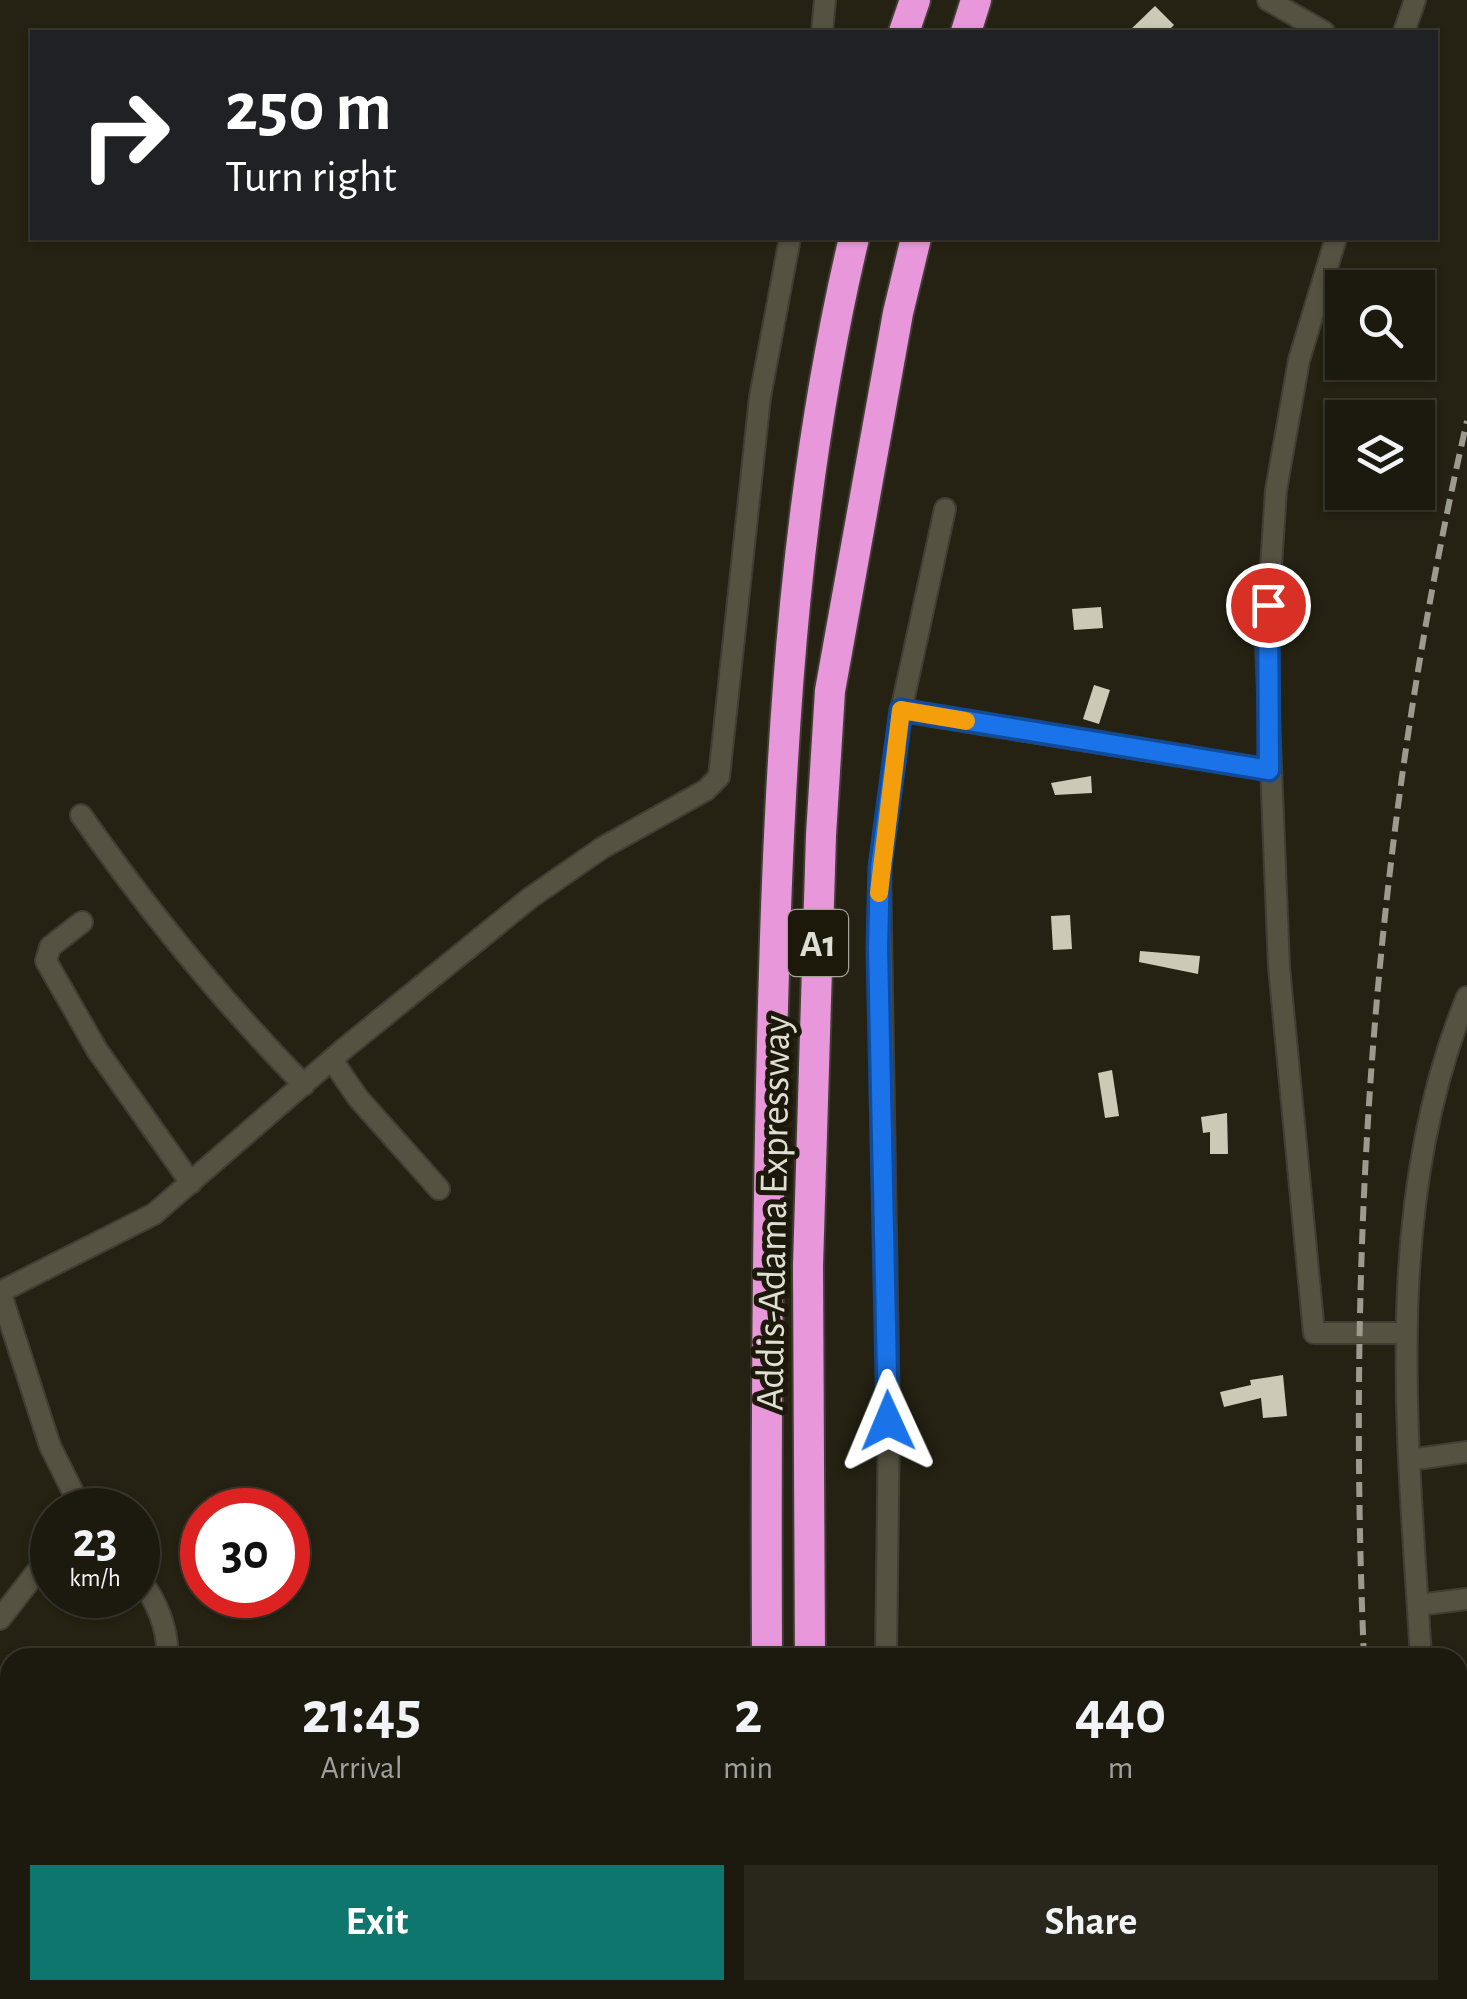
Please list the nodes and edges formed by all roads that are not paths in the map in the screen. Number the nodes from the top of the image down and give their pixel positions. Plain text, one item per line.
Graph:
1 (825, 0) edge
2 (915, 0) edge
3 (976, 0) edge
4 (1268, 0) edge
5 (1415, 0) edge
6 (822, 30) edge
7 (905, 30) edge
8 (967, 30) edge
9 (1320, 30) edge
10 (1405, 30) edge
11 (790, 240) edge
12 (854, 240) edge
13 (916, 240) edge
14 (1335, 240) edge
15 (945, 509) dead end
16 (901, 710) junction
17 (1269, 770) junction
18 (81, 815) dead end
19 (82, 922) dead end
20 (1467, 998) edge
21 (332, 1060) junction
22 (304, 1085) junction
23 (191, 1183) junction
24 (439, 1189) dead end
25 (0, 1292) edge
26 (1405, 1333) junction
27 (1467, 1452) edge
28 (1409, 1460) junction
29 (71, 1488) edge
30 (30, 1580) edge
31 (1467, 1599) edge
32 (1418, 1605) junction
33 (160, 1617) edge
34 (0, 1619) edge
35 (166, 1648) edge
36 (768, 1648) edge
37 (810, 1648) edge
38 (886, 1648) edge
39 (1421, 1648) edge

1 - 6 street
2 - 7 highway
3 - 8 highway
4 - 9 street
5 - 10 street
11 - 21 street
12 - 36 highway, Addis-Adama Expressway / A1
13 - 37 highway, Addis-Adama Expressway / A1
14 - 17 street
15 - 16 street
16 - 17 street
16 - 38 street
17 - 26 street
18 - 22 street
19 - 23 street
20 - 26 street
21 - 22 street
21 - 24 street
22 - 23 street
23 - 25 street
25 - 29 street
26 - 28 street
27 - 28 street
28 - 32 street
30 - 34 street
31 - 32 street
32 - 39 street
33 - 35 street

